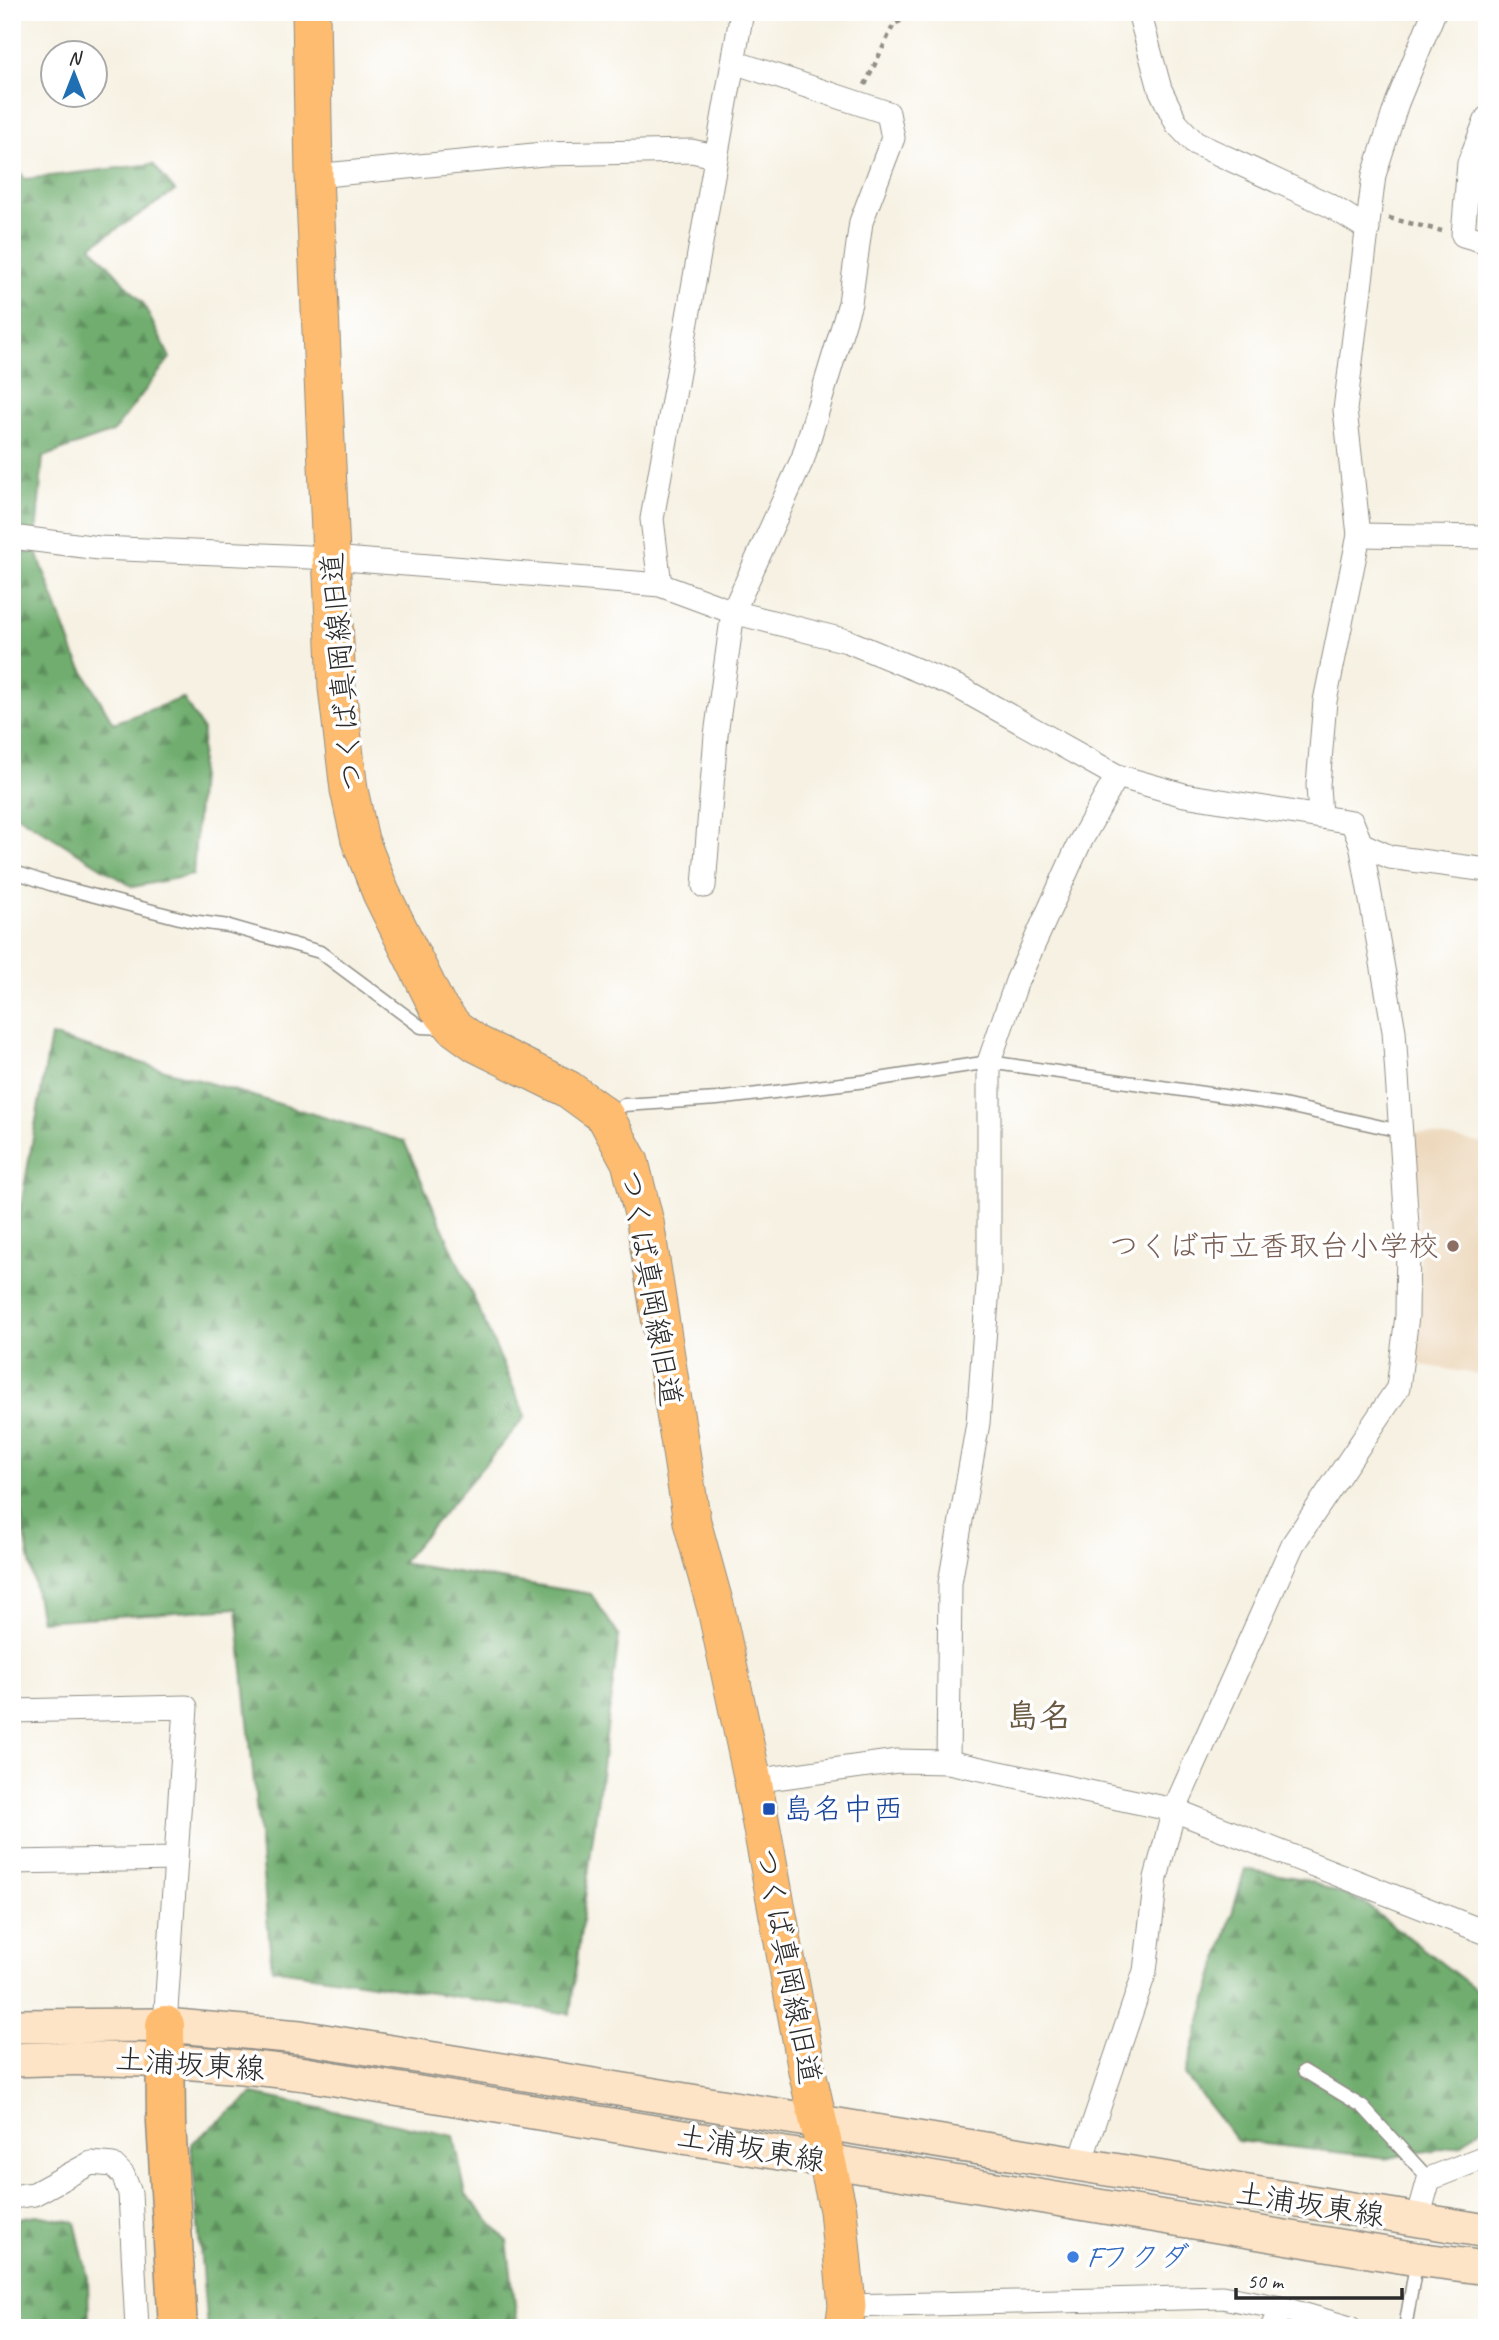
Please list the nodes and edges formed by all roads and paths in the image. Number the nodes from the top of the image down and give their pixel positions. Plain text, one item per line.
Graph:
1 (311, 12) edge
2 (742, 12) edge
3 (921, 12) edge
4 (1139, 12) edge
5 (1434, 12) edge
6 (734, 62) junction
7 (857, 101) junction
8 (1487, 118) edge
9 (716, 156) junction
10 (314, 176) junction
11 (1368, 222) junction
12 (1463, 235) junction
13 (1487, 242) edge
14 (1359, 534) junction
15 (12, 537) edge
16 (1487, 537) edge
17 (332, 558) junction
18 (660, 585) junction
19 (733, 611) junction
20 (1117, 776) junction
21 (1320, 816) junction
22 (1361, 844) junction
23 (1487, 870) edge
24 (12, 871) edge
25 (704, 886) dead end
26 (455, 1028) junction
27 (989, 1062) junction
28 (605, 1116) junction
29 (1400, 1131) junction
30 (12, 1712) edge
31 (948, 1762) junction
32 (753, 1781) junction
33 (1174, 1810) junction
34 (176, 1859) junction
35 (12, 1862) edge
36 (1487, 1933) edge
37 (12, 2026) edge
38 (164, 2043) junction
39 (12, 2060) edge
40 (1304, 2071) dead end
41 (819, 2122) junction
42 (1487, 2156) edge
43 (828, 2161) junction
44 (1079, 2166) junction
45 (1429, 2179) junction
46 (12, 2197) edge
47 (1417, 2222) junction
48 (1487, 2231) edge
49 (1417, 2259) junction
50 (1487, 2268) edge
51 (846, 2317) edge
52 (1276, 2318) edge
53 (138, 2328) edge
54 (177, 2328) edge
55 (1350, 2328) edge
56 (1405, 2328) edge

1 - 10 main road, つくば真岡線旧道
2 - 6 street
3 - 7 path
4 - 11 street
5 - 11 street
6 - 7 street
6 - 9 street
7 - 19 street
8 - 12 street
9 - 10 street
9 - 18 street
10 - 17 main road, つくば真岡線旧道
11 - 12 path
11 - 14 street
12 - 13 street
14 - 16 street
14 - 21 street
15 - 17 street
17 - 18 street
17 - 26 main road, つくば真岡線旧道
18 - 19 street
19 - 20 street
19 - 25 street
20 - 21 street
20 - 27 street
21 - 22 street
22 - 23 street
22 - 29 street
24 - 26 lane
26 - 28 main road, つくば真岡線旧道
27 - 28 lane
27 - 29 lane
27 - 31 street
28 - 32 main road, つくば真岡線旧道
29 - 33 street
30 - 34 street
31 - 32 street
31 - 33 street
32 - 41 main road, つくば真岡線旧道
33 - 36 street
33 - 44 street
34 - 35 street
34 - 38 street
37 - 38 main road, 土浦坂東線
38 - 39 main road, 土浦坂東線
38 - 41 main road, 土浦坂東線
38 - 43 main road, 土浦坂東線
38 - 54 highway
40 - 45 lane
41 - 43 main road, つくば真岡線旧道
41 - 44 main road, 土浦坂東線
42 - 45 street
43 - 49 main road, 土浦坂東線
43 - 51 main road, つくば真岡線旧道
44 - 47 main road, 土浦坂東線
45 - 47 street
46 - 53 street
47 - 48 main road, 土浦坂東線
49 - 50 main road, 土浦坂東線
49 - 56 lane
51 - 52 street
52 - 55 street

